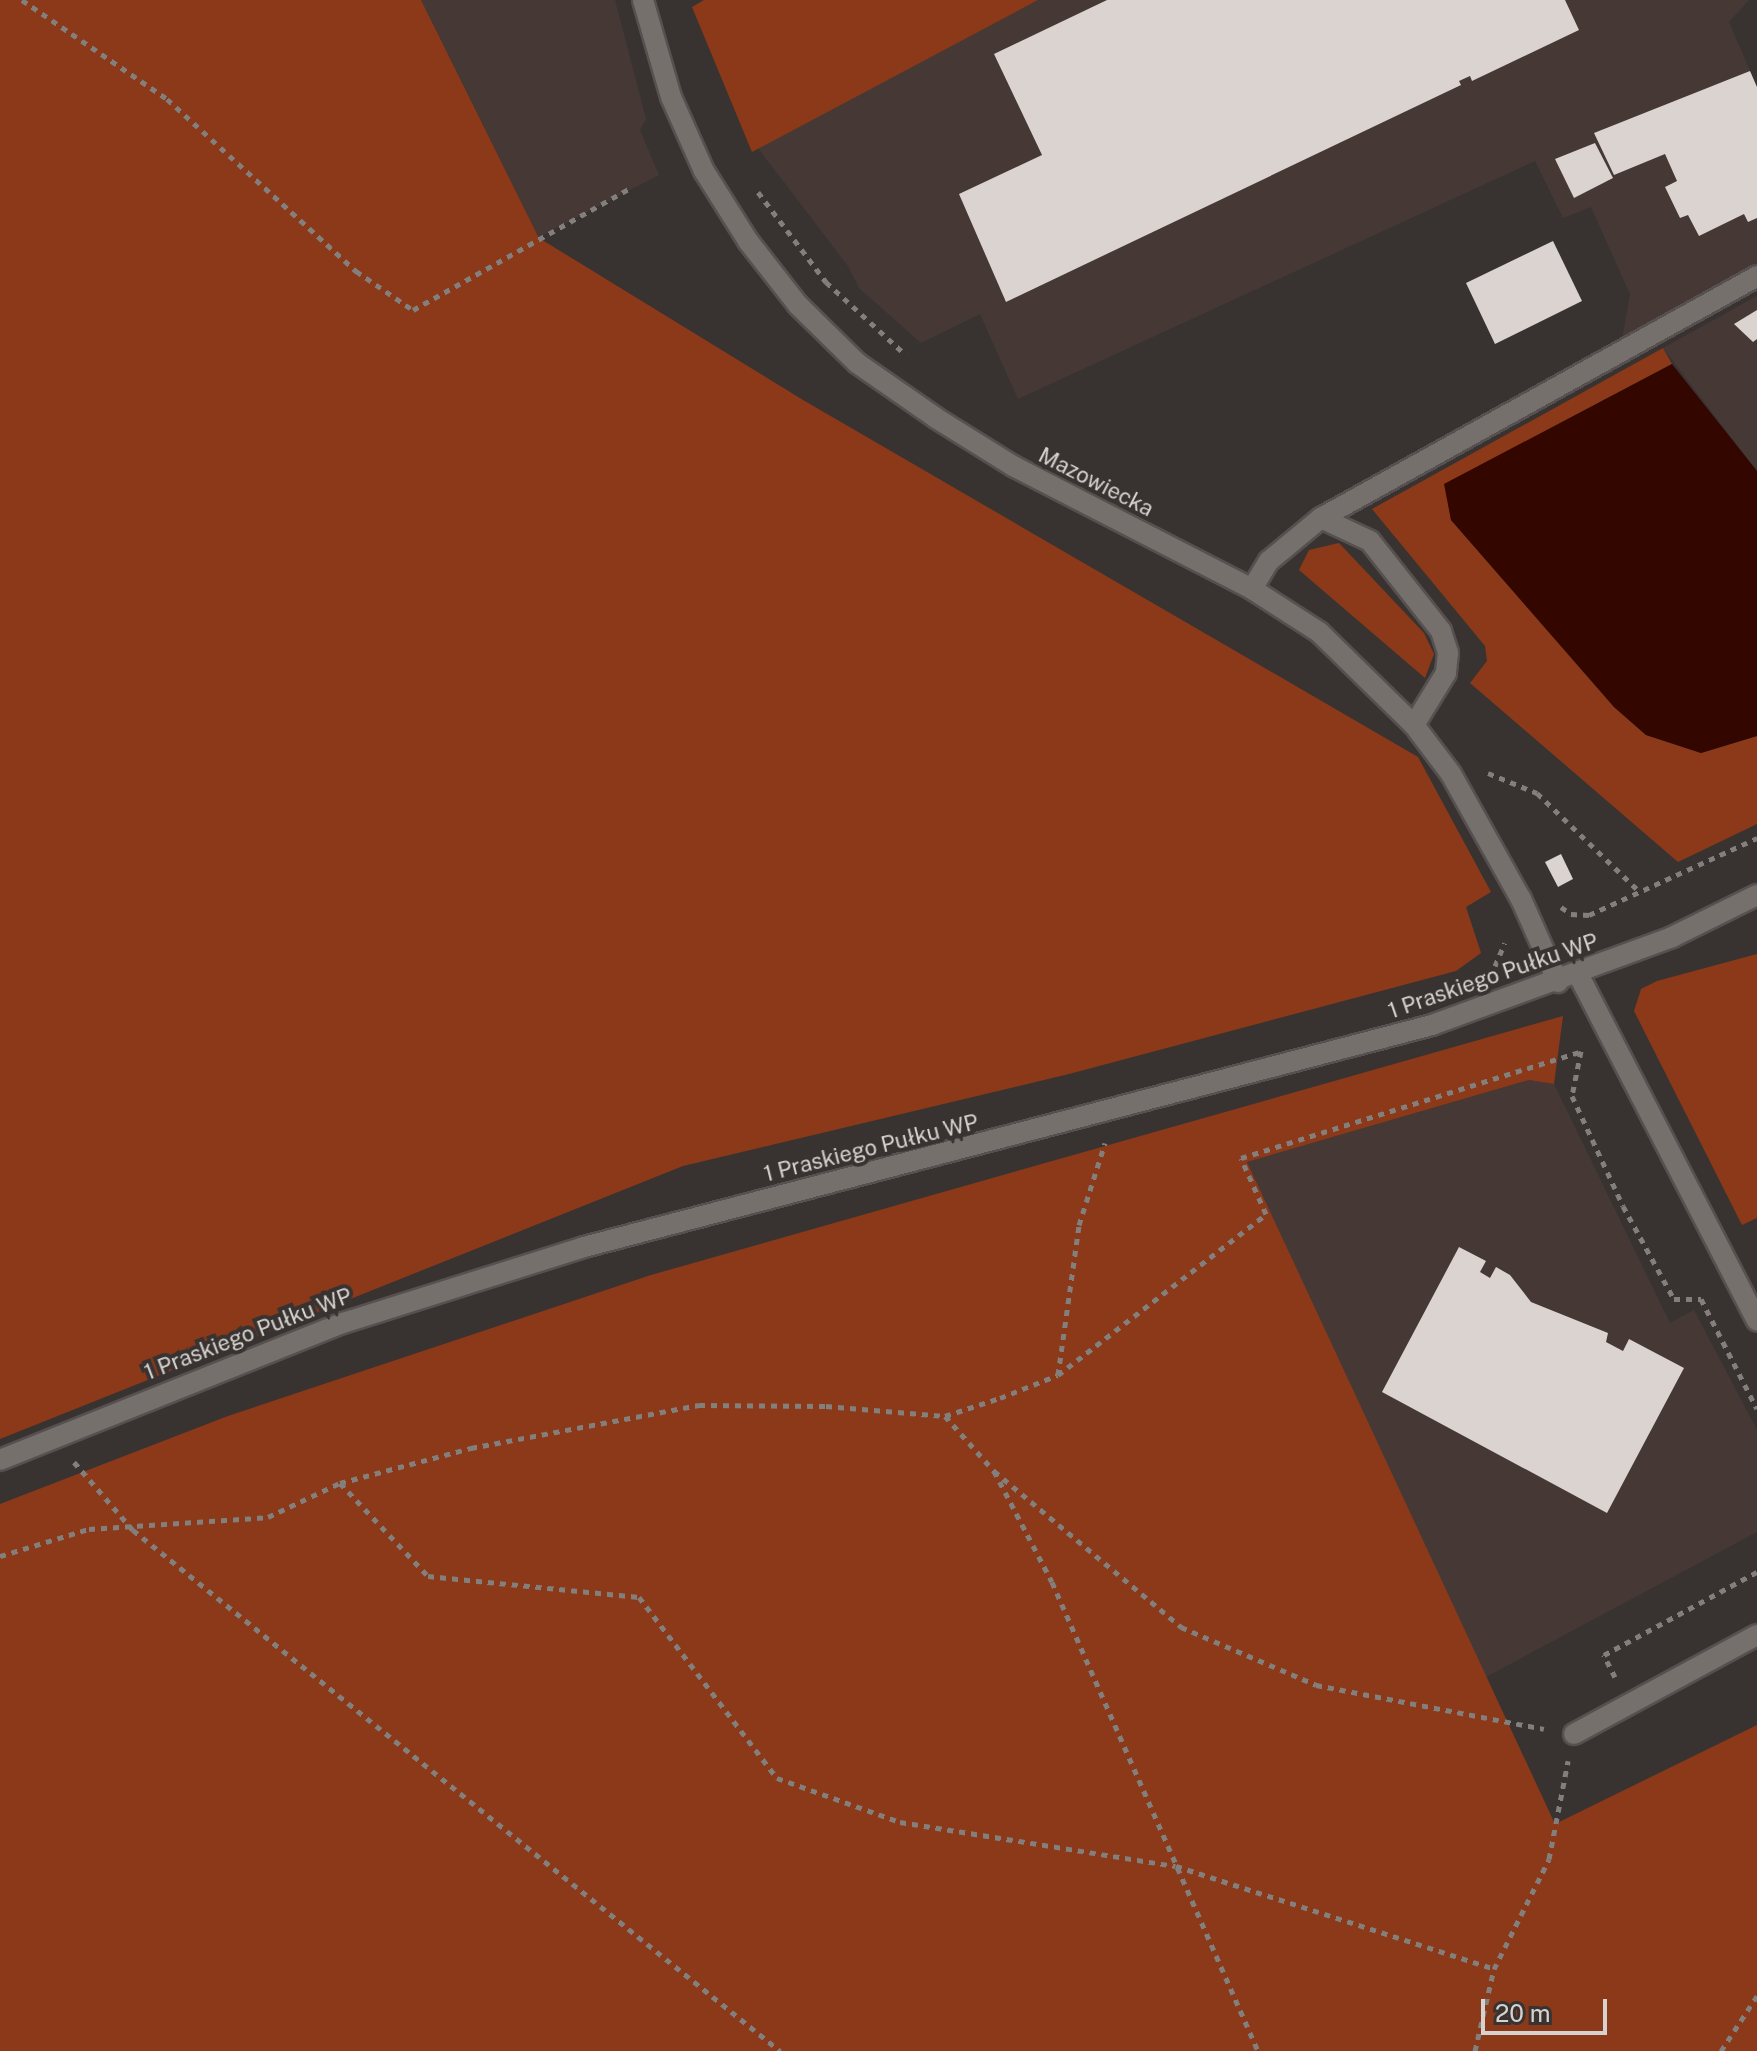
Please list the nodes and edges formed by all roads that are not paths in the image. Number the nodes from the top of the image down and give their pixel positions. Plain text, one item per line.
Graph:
1 (643, 0) edge
2 (1757, 276) edge
3 (1321, 518) junction
4 (1252, 589) junction
5 (1414, 725) junction
6 (1757, 895) edge
7 (1578, 974) junction
8 (1558, 982) junction
9 (1757, 1321) edge
10 (0, 1460) edge
11 (1757, 1635) edge
12 (1574, 1734) road end

1 - 4 street, Mazowiecka
2 - 3 street
3 - 4 street
3 - 5 street
4 - 5 street, Mazowiecka
5 - 8 street, Mazowiecka
6 - 7 street, 1 Praskiego Pułku WP
7 - 8 street, 1 Praskiego Pułku WP
7 - 9 street
8 - 10 street, 1 Praskiego Pułku WP
11 - 12 street

